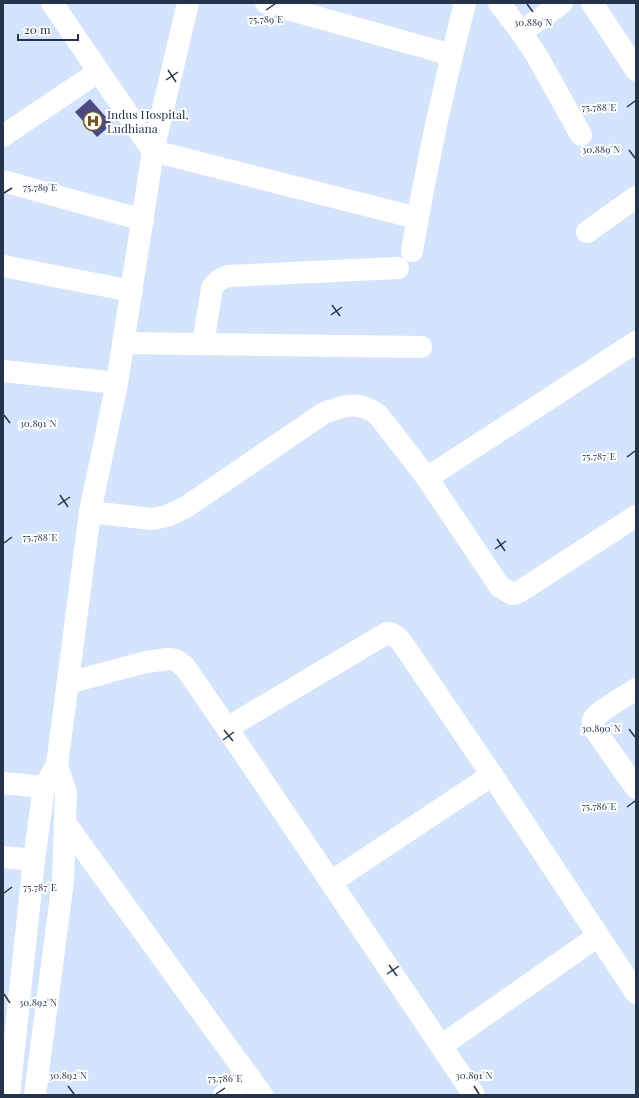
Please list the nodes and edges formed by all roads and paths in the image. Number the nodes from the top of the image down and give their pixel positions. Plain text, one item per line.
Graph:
1 (52, 3) edge
2 (188, 3) edge
3 (266, 3) edge
4 (465, 3) edge
5 (499, 3) edge
6 (562, 3) edge
7 (592, 3) edge
8 (521, 32) junction
9 (452, 55) junction
10 (636, 70) edge
11 (98, 72) junction
12 (581, 135) dead end
13 (3, 136) edge
14 (153, 151) junction
15 (3, 181) edge
16 (636, 197) edge
17 (417, 218) junction
18 (143, 220) junction
19 (587, 232) dead end
20 (412, 251) dead end
21 (3, 266) edge
22 (398, 268) dead end
23 (132, 291) junction
24 (636, 342) edge
25 (123, 343) junction
26 (203, 344) junction
27 (421, 347) dead end
28 (3, 371) edge
29 (117, 383) junction
30 (427, 478) junction
31 (90, 512) junction
32 (636, 516) edge
33 (68, 683) junction
34 (636, 690) edge
35 (227, 728) junction
36 (58, 765) junction
37 (492, 775) junction
38 (3, 783) edge
39 (44, 787) junction
40 (636, 788) edge
41 (66, 823) junction
42 (3, 857) edge
43 (34, 860) junction
44 (331, 882) junction
45 (598, 936) junction
46 (636, 993) edge
47 (441, 1046) junction
48 (250, 1077) junction
49 (10, 1095) edge
50 (35, 1095) edge
51 (224, 1095) edge
52 (262, 1095) edge
53 (474, 1095) edge

1 - 11 street
2 - 14 street
3 - 9 street
4 - 9 street
5 - 8 street
6 - 8 street
7 - 10 street
8 - 12 street
9 - 17 street
11 - 13 street
11 - 14 street
14 - 17 street
14 - 18 street
15 - 18 street
16 - 19 street
17 - 20 street
18 - 23 street
21 - 23 street
22 - 26 street
23 - 25 street
24 - 30 street
25 - 26 street
25 - 29 street
26 - 27 street
28 - 29 street
29 - 31 street
30 - 31 street
30 - 32 street
31 - 33 street
33 - 35 street
33 - 36 street
34 - 40 street
35 - 37 street
35 - 44 street
36 - 39 street
36 - 41 street
37 - 44 street
37 - 45 street
38 - 39 street
39 - 43 street
41 - 48 street
41 - 50 street
42 - 43 street
43 - 49 street
44 - 47 street
45 - 46 street
45 - 47 street
47 - 53 street
48 - 51 street
48 - 52 street

